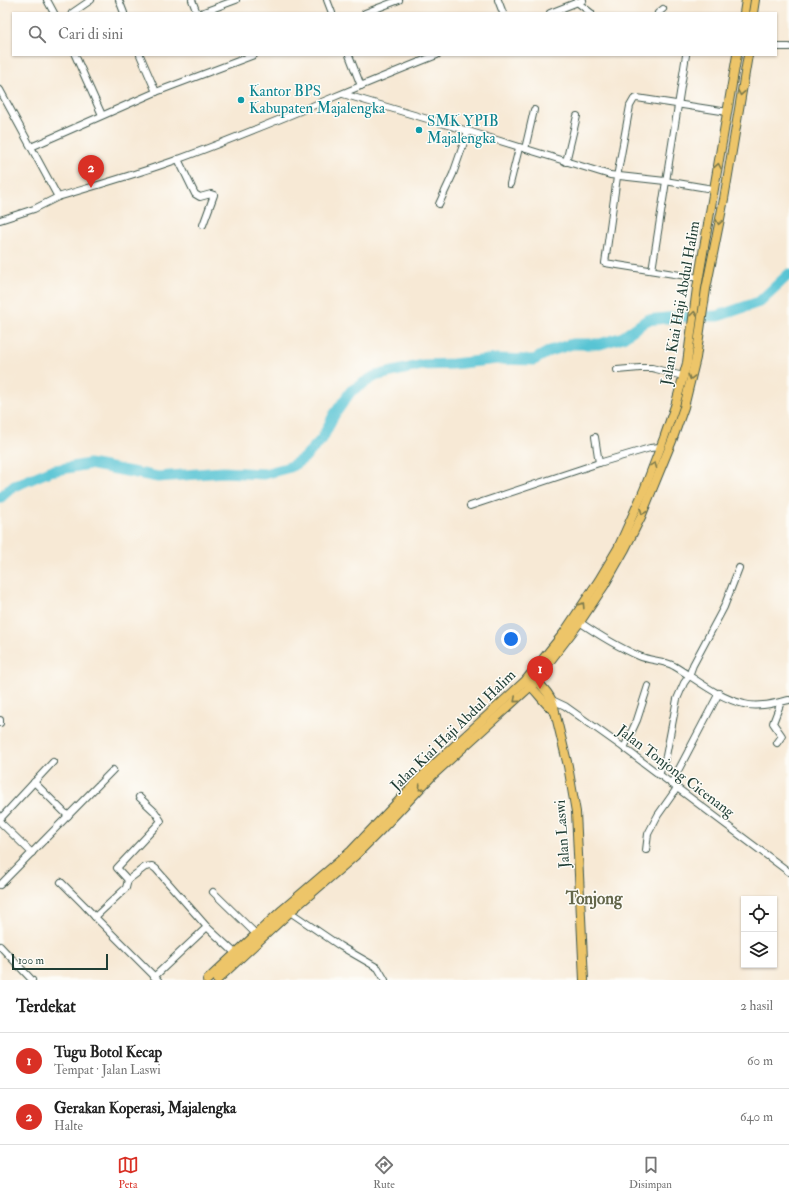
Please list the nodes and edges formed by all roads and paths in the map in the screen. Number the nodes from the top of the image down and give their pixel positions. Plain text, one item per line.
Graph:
1 (47, 0) edge
2 (91, 0) edge
3 (119, 0) edge
4 (192, 0) edge
5 (236, 0) edge
6 (327, 0) edge
7 (399, 0) edge
8 (498, 0) edge
9 (583, 0) edge
10 (746, 0) edge
11 (755, 0) edge
12 (577, 2) junction
13 (53, 12) edge
14 (73, 12) edge
15 (124, 12) edge
16 (197, 12) edge
17 (204, 12) edge
18 (332, 12) edge
19 (368, 12) edge
20 (503, 12) edge
21 (552, 12) edge
22 (590, 12) edge
23 (744, 12) edge
24 (753, 12) edge
25 (777, 46) edge
26 (789, 47) edge
27 (75, 56) edge
28 (140, 56) edge
29 (251, 56) edge
30 (348, 56) edge
31 (435, 56) edge
32 (686, 56) edge
33 (737, 56) edge
34 (748, 56) edge
35 (362, 86) junction
36 (0, 90) edge
37 (156, 92) junction
38 (343, 94) junction
39 (679, 105) junction
40 (534, 110) dead end
41 (728, 112) junction
42 (102, 116) junction
43 (577, 116) dead end
44 (468, 131) junction
45 (32, 148) junction
46 (522, 148) junction
47 (178, 159) junction
48 (566, 162) junction
49 (617, 177) junction
50 (666, 181) junction
51 (510, 184) dead end
52 (713, 189) junction
53 (58, 197) junction
54 (439, 204) dead end
55 (0, 220) edge
56 (203, 225) dead end
57 (652, 270) junction
58 (699, 278) junction
59 (617, 370) dead end
60 (683, 376) junction
61 (595, 437) dead end
62 (660, 447) junction
63 (599, 463) junction
64 (470, 506) dead end
65 (739, 568) dead end
66 (577, 620) junction
67 (689, 676) junction
68 (531, 680) junction
69 (648, 686) dead end
70 (719, 693) junction
71 (548, 700) junction
72 (789, 700) edge
73 (781, 702) junction
74 (777, 742) dead end
75 (624, 748) junction
76 (53, 762) dead end
77 (113, 770) dead end
78 (659, 775) junction
79 (34, 782) junction
80 (671, 784) junction
81 (677, 788) junction
82 (139, 797) dead end
83 (68, 816) junction
84 (0, 821) edge
85 (382, 824) junction
86 (646, 850) dead end
87 (32, 853) junction
88 (789, 872) edge
89 (128, 880) junction
90 (61, 882) dead end
91 (0, 885) edge
92 (213, 892) dead end
93 (290, 912) junction
94 (95, 917) junction
95 (207, 927) junction
96 (256, 934) junction
97 (0, 946) edge
98 (235, 953) junction
99 (156, 978) edge
100 (32, 980) edge
101 (207, 980) edge
102 (217, 980) edge
103 (385, 980) edge
104 (584, 980) edge

1 - 13 street
2 - 14 street
3 - 15 street
4 - 16 street
5 - 17 street
6 - 18 street
7 - 19 street
8 - 20 street
9 - 12 street
10 - 23 main road
11 - 24 main road
12 - 21 street
12 - 22 street
25 - 26 street
27 - 42 street
28 - 37 street
29 - 37 street
30 - 35 street
31 - 35 street
32 - 39 street
33 - 41 main road, Jalan Kiai Haji Abdul Halim
34 -> 66 main road, Jalan Kiai Haji Abdul Halim
35 - 38 street
36 - 45 street
37 - 42 street
38 - 44 street
38 - 47 street
39 - 41 street
39 - 49 street
39 - 50 street
40 - 46 street
52 -> 41 main road, Jalan Kiai Haji Abdul Halim
42 - 45 street
43 - 48 street
44 - 46 street
44 - 54 street
45 - 53 street
46 - 48 street
46 - 51 street
47 - 53 street
47 - 56 street
48 - 49 street
49 - 50 street
49 - 57 street
50 - 52 street
50 - 57 street
52 - 58 main road, Jalan Kiai Haji Abdul Halim
53 - 55 street
57 - 58 street
60 -> 58 main road, Jalan Kiai Haji Abdul Halim
59 - 60 street
60 - 62 main road, Jalan Kiai Haji Abdul Halim
61 - 63 street
62 - 63 street
66 -> 62 main road, Jalan Kiai Haji Abdul Halim
63 - 64 street
65 - 67 street
66 - 67 street
66 - 68 main road, Jalan Kiai Haji Abdul Halim
67 - 70 street
67 - 78 street
68 - 71 main road, Jalan Laswi
68 - 85 main road, Jalan Kiai Haji Abdul Halim
69 - 75 street
70 - 73 street
70 - 80 street
71 - 75 street, Jalan Tonjong Cicenang
71 - 104 main road, Jalan Laswi
72 - 73 street
73 - 74 street
75 - 78 street, Jalan Tonjong Cicenang
76 - 79 street
77 - 83 street
78 - 80 street, Jalan Tonjong Cicenang
79 - 83 street
79 - 84 street
80 - 81 street, Jalan Tonjong Cicenang
81 - 86 street
81 - 88 street, Jalan Tonjong Cicenang
82 - 89 street
83 - 87 street
84 - 87 street
85 - 93 main road, Jalan Kiai Haji Abdul Halim
85 - 96 main road, Jalan Kiai Haji Abdul Halim
87 - 91 street
89 - 94 street
89 - 95 street
90 - 94 street
92 - 96 street
93 - 102 main road, Jalan Kiai Haji Abdul Halim
93 - 103 street
94 - 99 street
95 - 98 street
95 - 99 street
96 - 98 main road, Jalan Kiai Haji Abdul Halim
97 - 100 street
98 - 101 main road, Jalan Kiai Haji Abdul Halim

